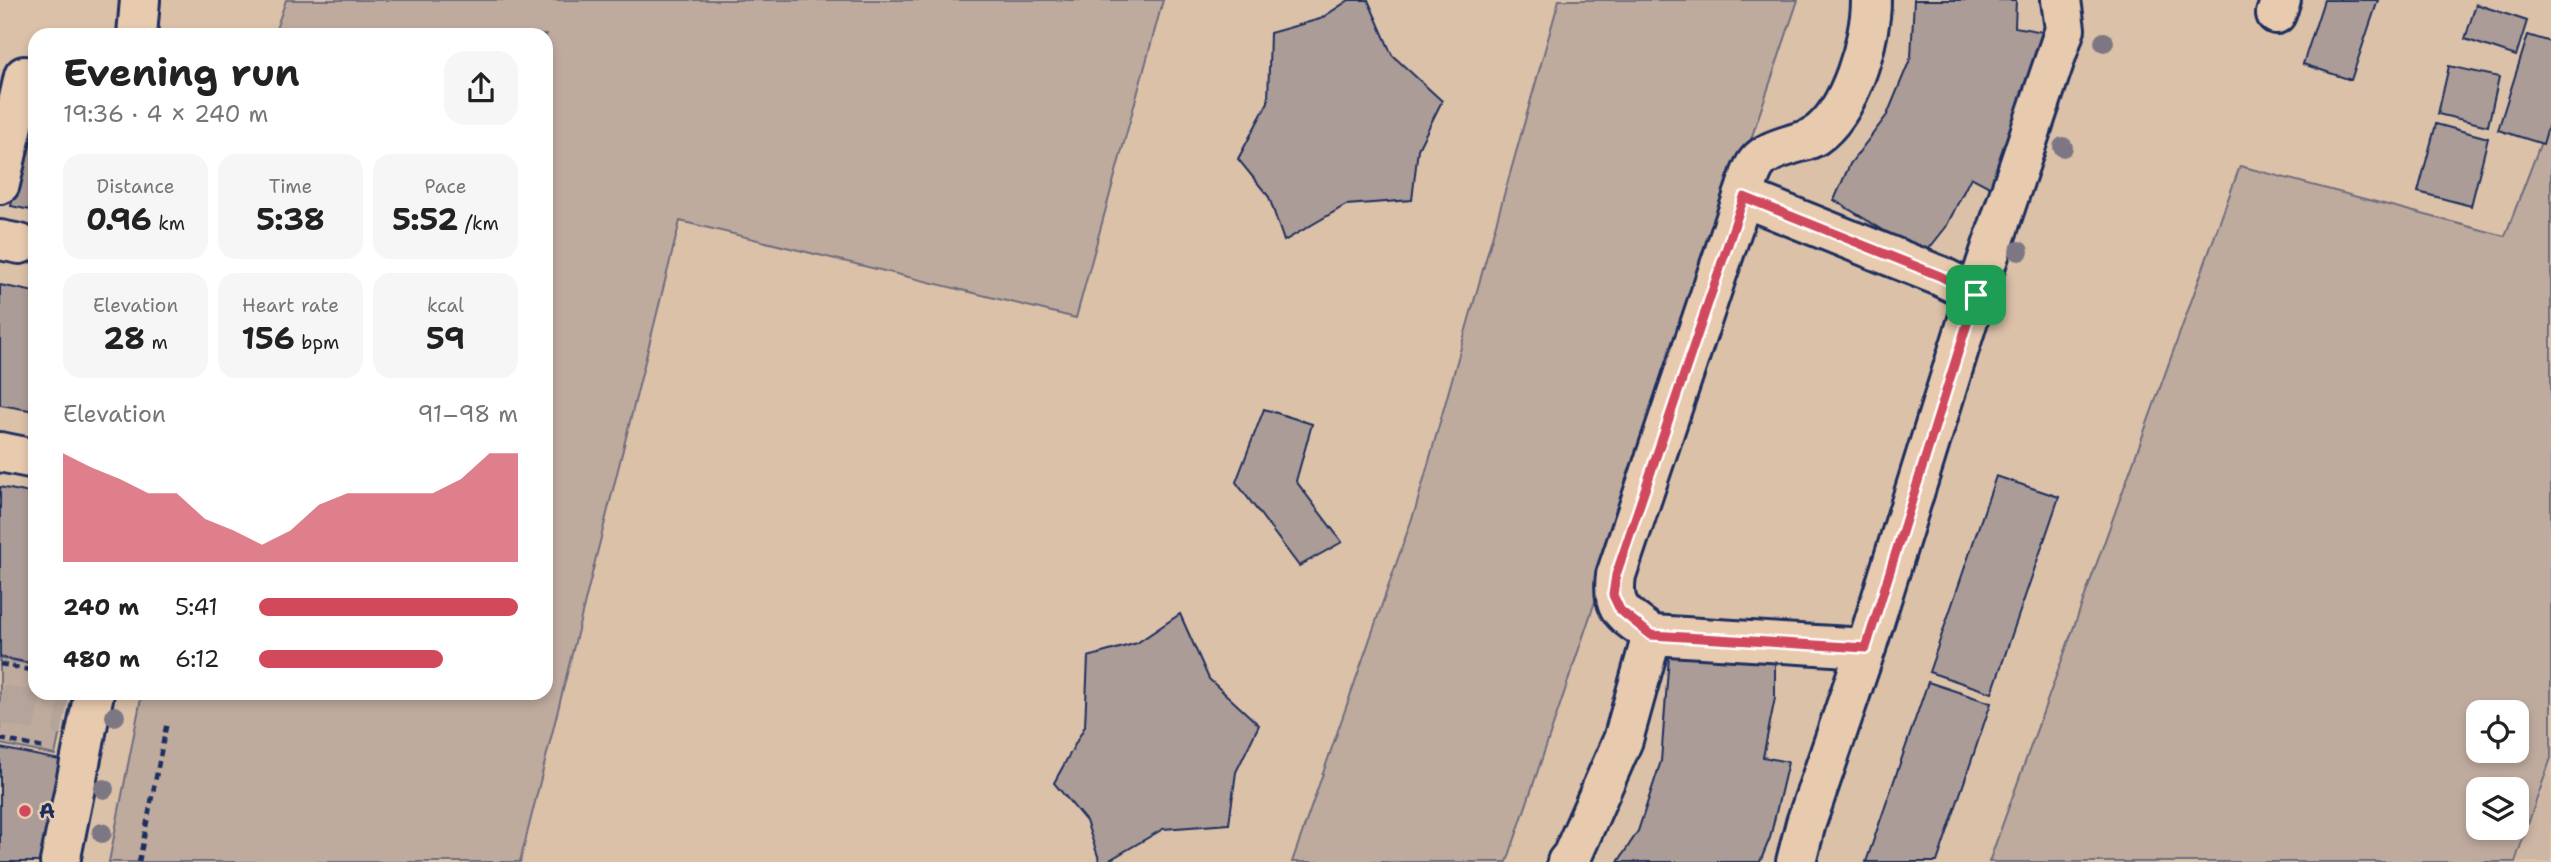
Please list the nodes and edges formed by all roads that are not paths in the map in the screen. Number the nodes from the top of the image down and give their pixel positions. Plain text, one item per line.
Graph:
1 (140, 0) edge
2 (1871, 0) edge
3 (2061, 0) edge
4 (138, 28) edge
5 (28, 77) edge
6 (0, 184) edge
7 (1744, 197) junction
8 (1976, 295) junction
9 (0, 452) edge
10 (28, 458) edge
11 (1651, 635) junction
12 (1866, 648) junction
13 (74, 721) edge
14 (60, 862) edge
15 (1567, 862) edge
16 (1796, 862) edge

1 - 4 street
2 - 7 street
3 - 8 street
5 - 6 street
7 - 8 street
7 - 11 street
8 - 12 street
9 - 10 street
11 - 12 street
11 - 15 street
12 - 16 street
13 - 14 street

